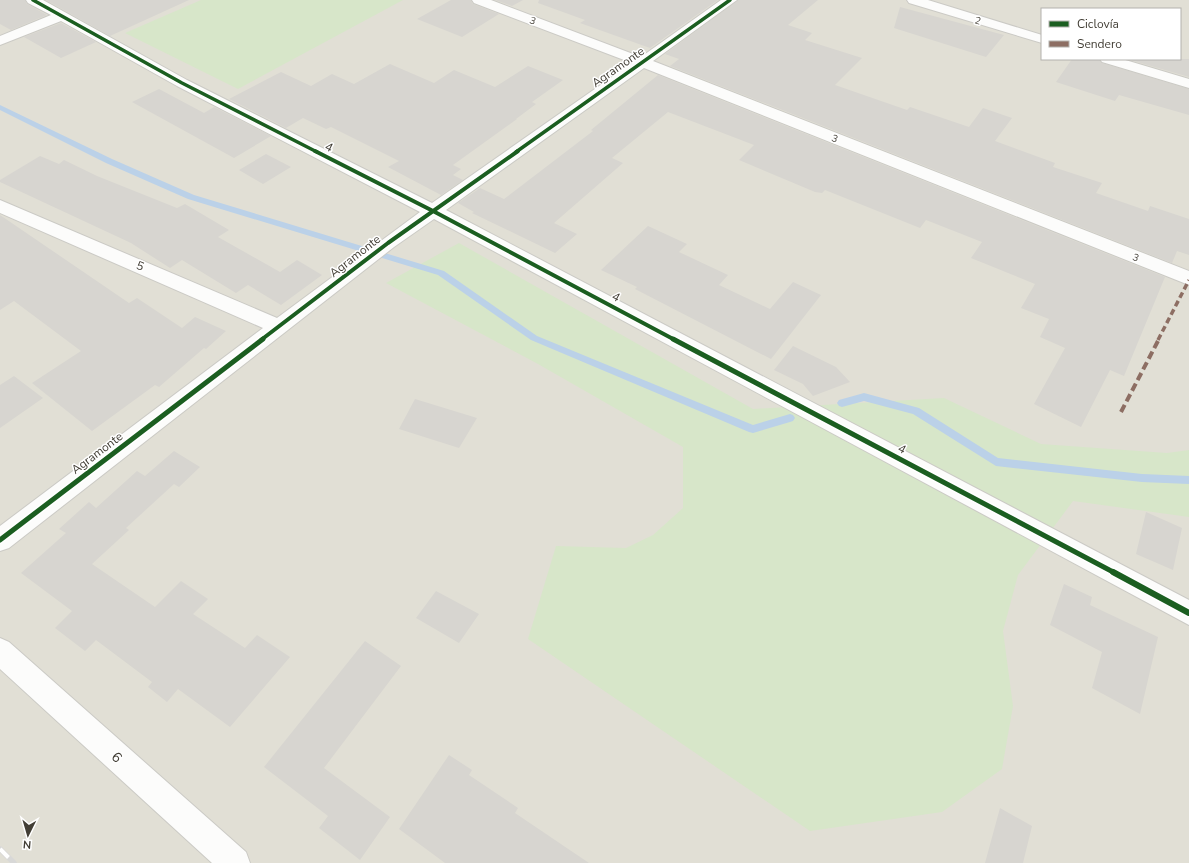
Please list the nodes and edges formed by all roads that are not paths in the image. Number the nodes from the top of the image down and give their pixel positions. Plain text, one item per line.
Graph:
1 (33, 0) edge
2 (479, 0) edge
3 (730, 0) edge
4 (914, 0) edge
5 (60, 16) junction
6 (1041, 39) edge
7 (0, 41) edge
8 (1110, 60) edge
9 (642, 62) junction
10 (1189, 84) edge
11 (0, 206) edge
12 (433, 211) junction
13 (1189, 278) edge
14 (280, 326) junction
15 (0, 540) edge
16 (1189, 613) edge
17 (0, 651) edge
18 (235, 863) edge

1 - 5 street, 4
2 - 9 street, 3
3 - 9 street, Agramonte
4 - 6 street, 2
5 - 7 street
5 - 12 street, 4
8 - 10 street
9 - 12 street, Agramonte
9 - 13 street, 3
11 - 14 street, 5
12 - 14 street, Agramonte
12 - 16 street, 4
14 - 15 street, Agramonte
17 - 18 street, 6

